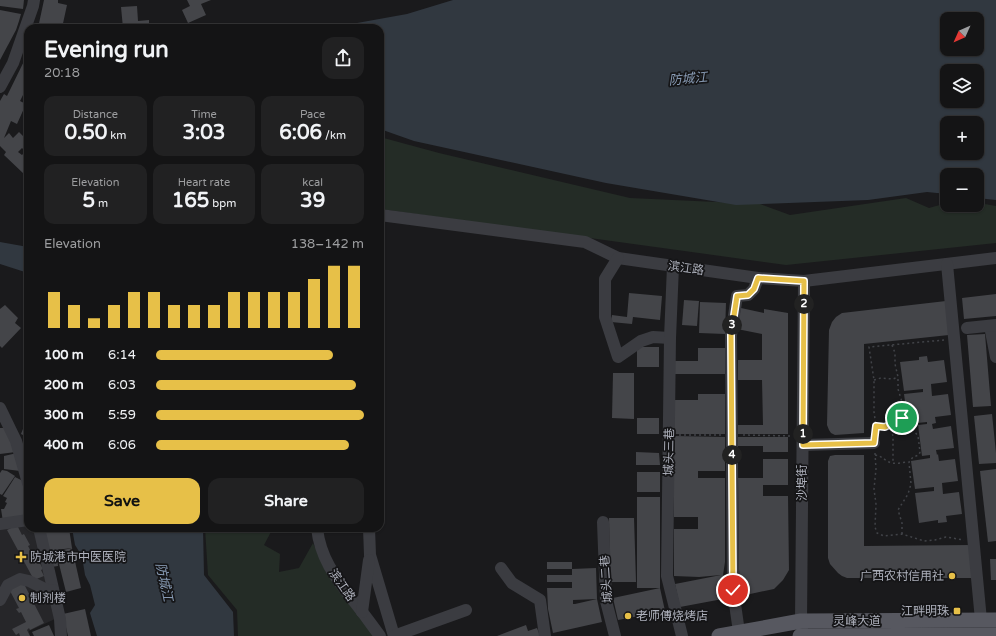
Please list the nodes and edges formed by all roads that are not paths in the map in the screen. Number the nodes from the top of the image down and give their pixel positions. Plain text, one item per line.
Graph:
1 (34, 0) edge
2 (27, 24) edge
3 (24, 32) edge
4 (0, 87) edge
5 (384, 216) edge
6 (618, 258) junction
7 (996, 258) edge
8 (947, 264) junction
9 (674, 266) junction
10 (758, 278) junction
11 (804, 281) junction
12 (993, 325) edge
13 (967, 328) dead end
14 (670, 338) junction
15 (996, 356) edge
16 (0, 408) edge
17 (803, 445) junction
18 (874, 449) road end
19 (24, 469) edge
20 (24, 521) edge
21 (603, 522) dead end
22 (0, 524) edge
23 (40, 532) edge
24 (317, 532) edge
25 (369, 532) edge
26 (370, 555) junction
27 (501, 568) dead end
28 (53, 590) junction
29 (0, 600) edge
30 (466, 610) dead end
31 (362, 612) junction
32 (981, 620) junction
33 (996, 620) edge
34 (739, 632) junction
35 (802, 632) edge
36 (996, 635) edge
37 (62, 636) edge
38 (380, 636) edge
39 (394, 636) edge
40 (545, 636) edge
41 (615, 636) edge
42 (682, 636) edge
43 (719, 636) edge

1 - 2 street
3 - 4 street
5 - 6 street, 滨江路
6 - 9 street, 滨江路
6 - 14 street
7 - 8 street, 滨江路
8 - 11 street, 滨江路
8 - 32 street
9 - 10 street, 滨江路
9 - 14 street, 城头三巷
10 - 11 street, 滨江路
10 - 34 street
11 - 17 street, 沙埠街
12 - 13 street
12 - 15 street
14 - 42 street, 城头三巷
16 - 19 street
17 - 18 street
17 - 35 street, 沙埠街
20 - 22 street
21 - 41 street, 城头二巷
23 - 28 street
24 - 31 street, 滨江路
25 - 26 street
26 - 31 street
26 - 39 street
27 - 40 street
28 - 29 street
28 - 37 street
30 - 39 street
31 - 38 street, 滨江路
32 - 33 main road, 灵峰大道
32 - 35 main road, 灵峰大道
34 - 35 main road, 灵峰大道
34 - 43 main road, 灵峰大道
35 - 36 main road, 灵峰大道

